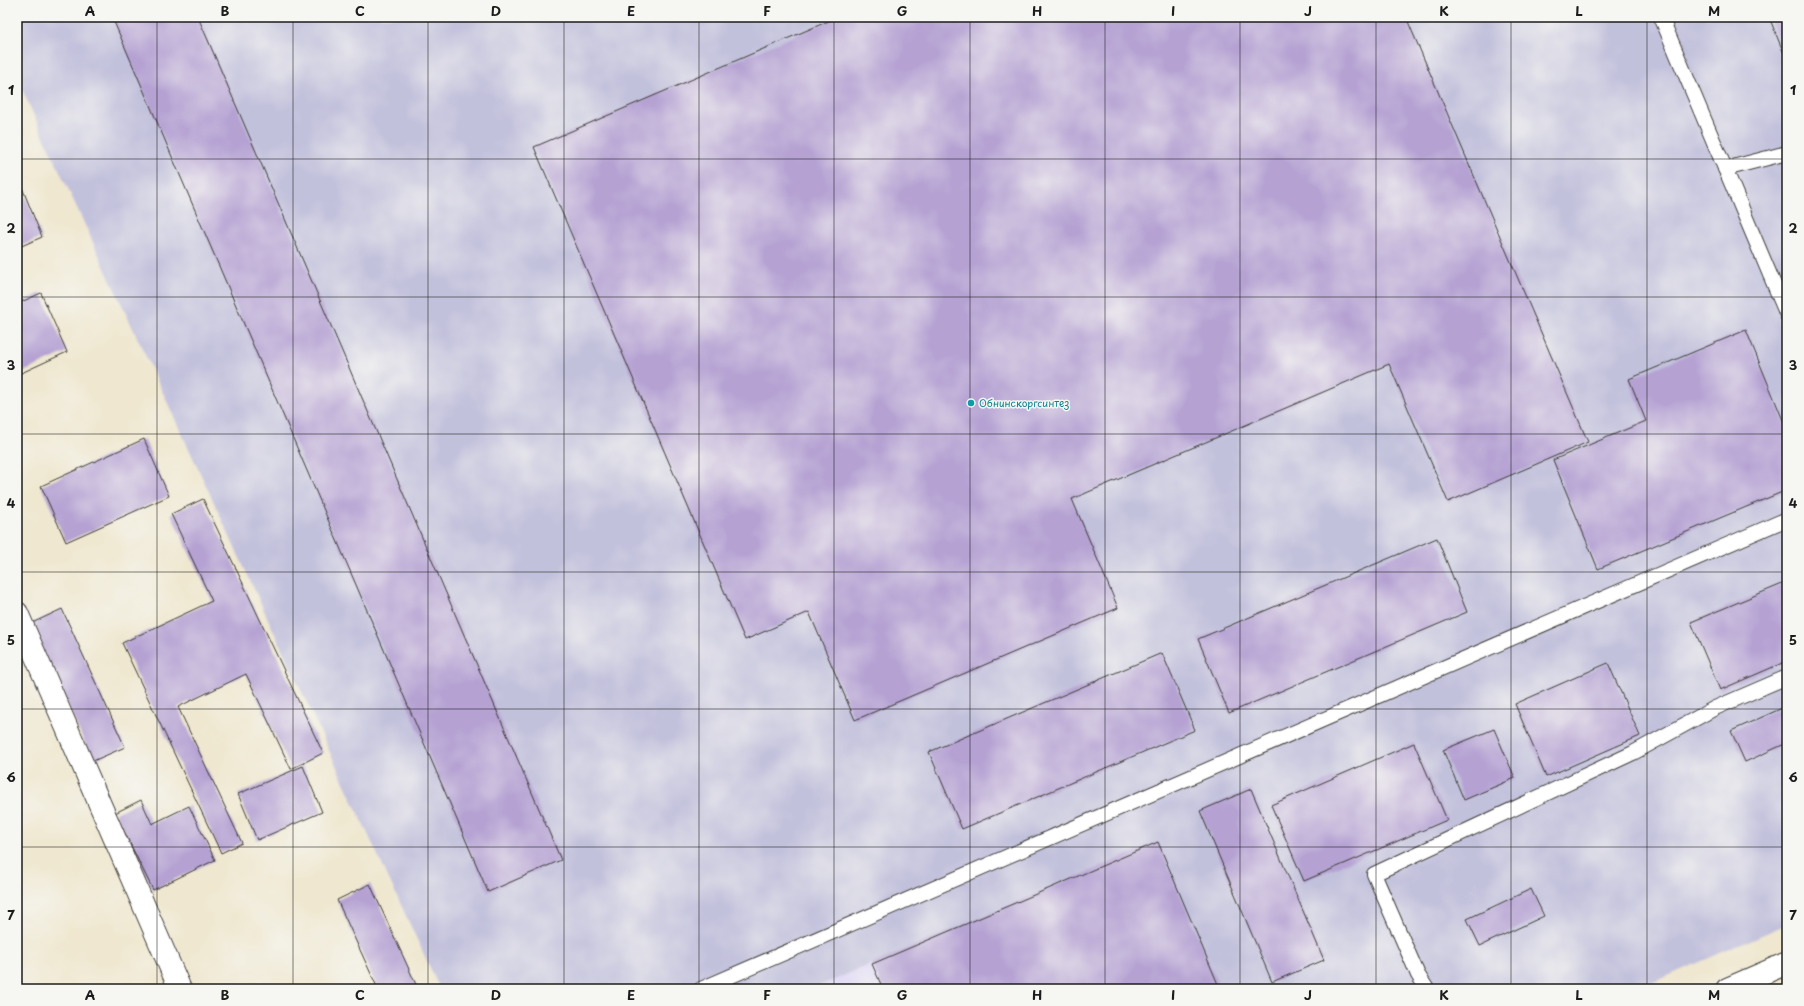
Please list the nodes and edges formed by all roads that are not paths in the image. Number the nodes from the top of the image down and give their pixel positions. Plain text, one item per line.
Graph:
1 (1661, 17) edge
2 (1787, 153) edge
3 (1725, 168) junction
4 (1787, 315) edge
5 (1787, 519) edge
6 (17, 613) edge
7 (1787, 677) edge
8 (1787, 963) edge
9 (180, 989) edge
10 (701, 989) edge
11 (1427, 989) edge
12 (1728, 989) edge

1 - 3 lane
2 - 3 lane
3 - 4 lane
5 - 10 lane
6 - 9 street
7 - 11 lane
8 - 12 street

